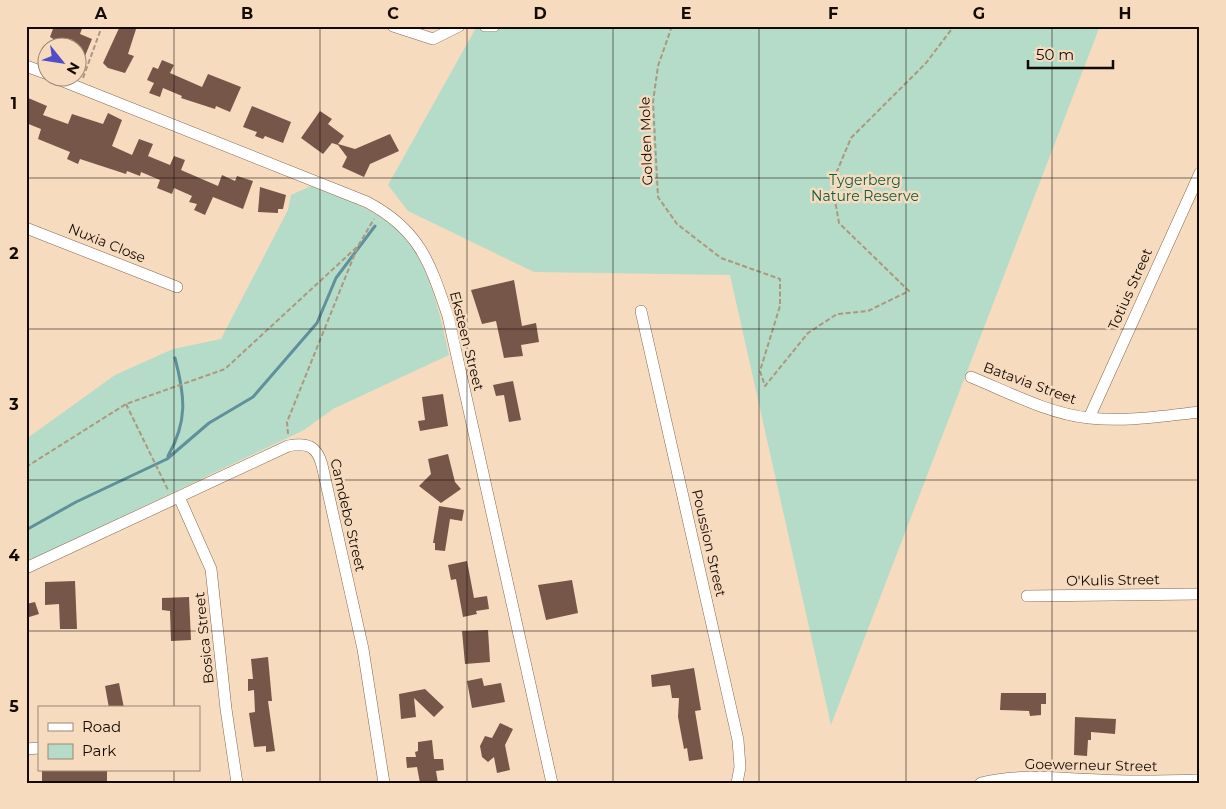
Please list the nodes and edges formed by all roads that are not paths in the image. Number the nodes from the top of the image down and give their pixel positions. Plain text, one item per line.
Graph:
1 (393, 26) edge
2 (459, 26) edge
3 (484, 26) edge
4 (494, 26) edge
5 (26, 66) edge
6 (38, 70) edge
7 (81, 88) edge
8 (1200, 173) edge
9 (26, 228) edge
10 (177, 287) dead end
11 (640, 311) dead end
12 (970, 377) dead end
13 (1200, 412) edge
14 (1088, 418) junction
15 (176, 499) junction
16 (26, 568) edge
17 (1200, 594) edge
18 (1027, 596) dead end
19 (1200, 780) edge
20 (237, 783) edge
21 (384, 783) edge
22 (552, 783) edge
23 (737, 783) edge
24 (982, 783) edge

1 - 2 street
3 - 4 street
5 - 6 street
7 - 22 street, Eksteen Street
8 - 14 street, Totius Street
9 - 10 street, Nuxia Close
11 - 23 street, Poussion Street
12 - 14 street, Batavia Street
13 - 14 street, Batavia Street
15 - 16 street, Camdebo Street
15 - 20 street, Bosica Street
15 - 21 street, Camdebo Street
17 - 18 street, O'Kulis Street
19 - 24 street, Goewerneur Street

